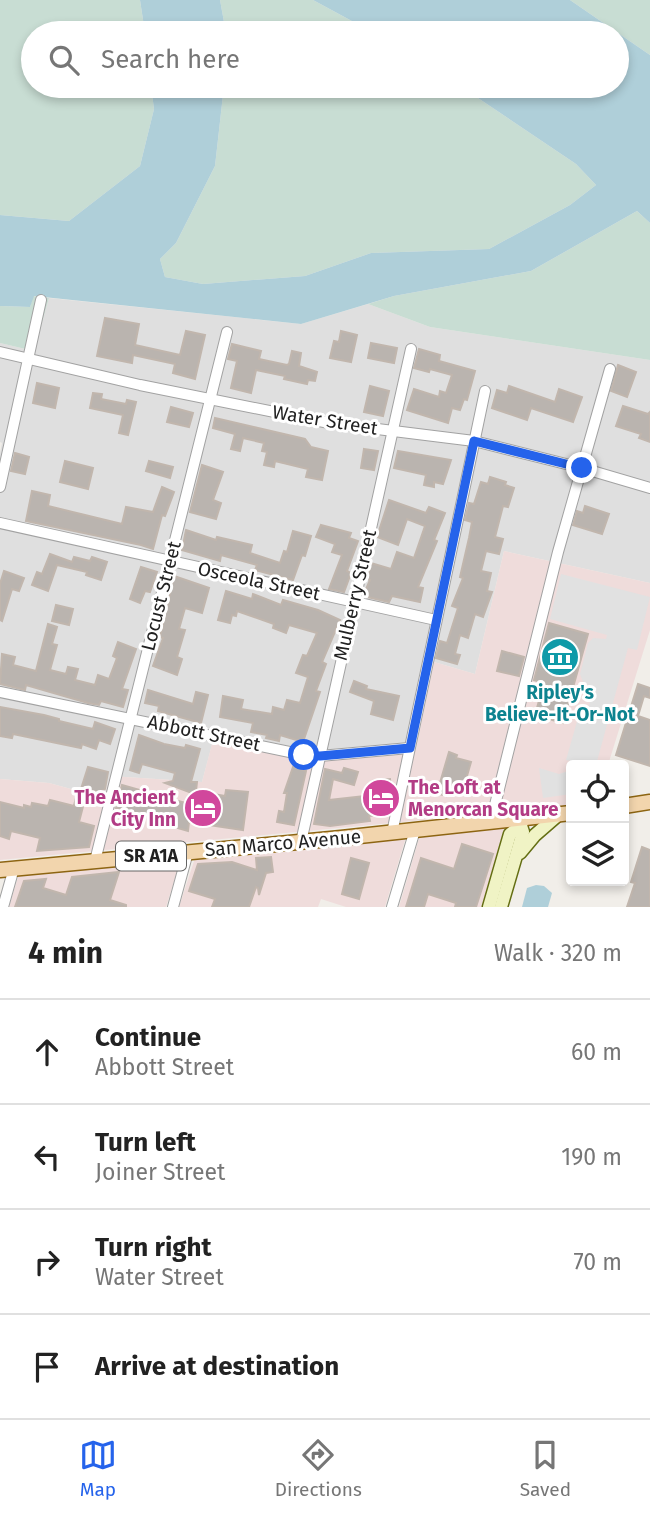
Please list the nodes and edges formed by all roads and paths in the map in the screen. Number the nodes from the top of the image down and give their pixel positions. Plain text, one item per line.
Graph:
1 (41, 299) dead end
2 (227, 332) dead end
3 (411, 349) dead end
4 (0, 352) edge
5 (28, 359) junction
6 (610, 369) dead end
7 (485, 391) dead end
8 (210, 400) junction
9 (392, 431) junction
10 (474, 441) junction
11 (582, 468) junction
12 (0, 487) edge
13 (650, 488) edge
14 (0, 523) edge
15 (169, 562) junction
16 (354, 601) junction
17 (436, 620) junction
18 (0, 692) edge
19 (131, 718) junction
20 (410, 748) junction
21 (320, 756) junction
22 (650, 802) edge
23 (629, 805) edge
24 (565, 814) edge
25 (491, 821) junction
26 (522, 821) junction
27 (415, 830) junction
28 (392, 833) junction
29 (301, 842) junction
30 (188, 852) junction
31 (95, 861) junction
32 (513, 865) junction
33 (7, 869) edge
34 (2, 907) edge
35 (173, 907) edge
36 (392, 907) edge
37 (489, 907) edge
38 (501, 907) edge

1 - 5 street
2 - 8 street, Locust Street
3 - 9 street, Mulberry Street
4 - 5 street, Water Street
5 - 8 street, Water Street
5 - 12 street
6 - 11 street
7 - 10 street
8 - 9 street, Water Street
8 - 15 street, Locust Street
9 - 10 street, Water Street
9 - 16 street, Mulberry Street
10 - 11 street, Water Street
10 - 17 street
11 - 13 street, Water Street
11 - 25 street
14 - 15 street, Osceola Street
15 - 16 street, Osceola Street
15 - 19 street, Locust Street
16 - 17 street, Osceola Street
16 - 21 street, Mulberry Street
17 - 20 street
18 - 19 street, Abbott Street
19 - 21 street, Abbott Street
19 - 31 street, Locust Street
20 - 21 street, Abbott Street
20 - 28 street
21 - 29 street, Mulberry Street
22 - 23 main road
24 - 26 main road, SR A1A
24 - 32 main road
25 - 26 main road, San Marco Avenue / SR A1A
25 - 27 main road, San Marco Avenue / SR A1A
26 - 32 main road
26 - 37 main road
27 - 28 main road, San Marco Avenue / SR A1A
27 - 36 street
28 - 29 main road, San Marco Avenue / SR A1A
29 - 30 main road, San Marco Avenue / SR A1A
30 - 31 main road, San Marco Avenue / SR A1A
30 - 35 street
31 - 33 main road, San Marco Avenue / SR A1A
32 - 38 main road
33 - 34 street

